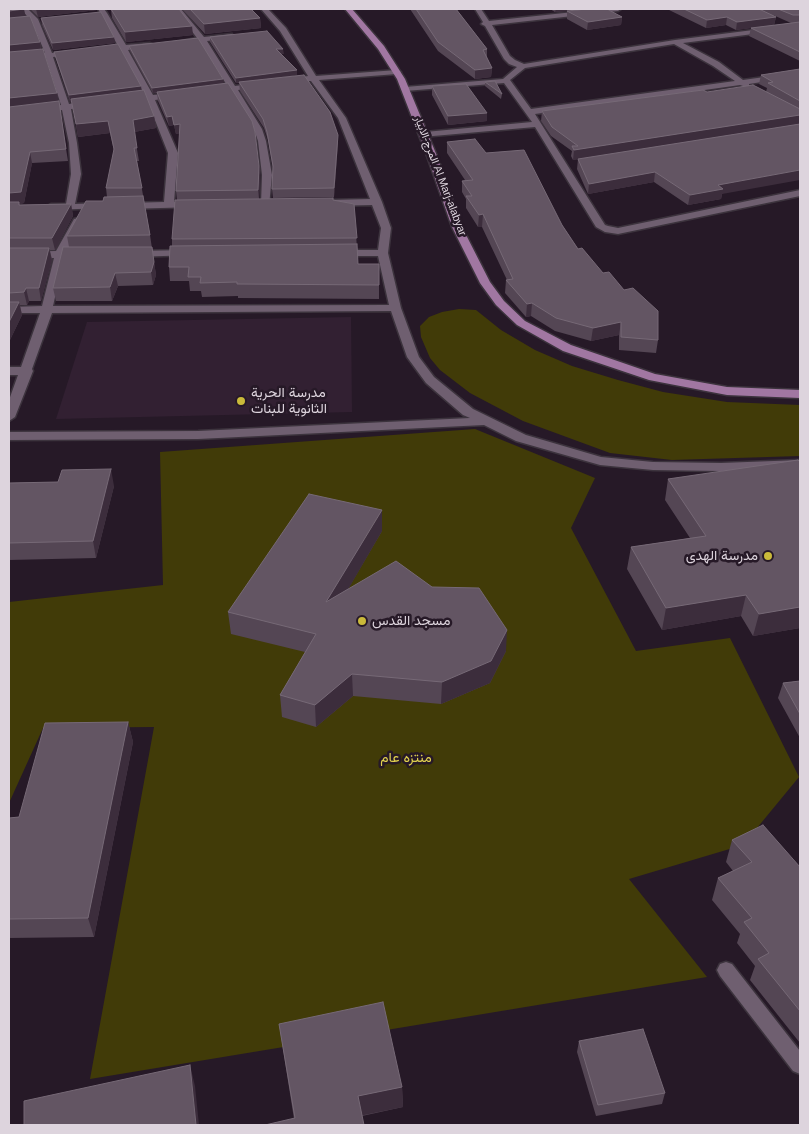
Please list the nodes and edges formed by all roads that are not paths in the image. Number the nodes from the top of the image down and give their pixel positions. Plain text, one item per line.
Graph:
1 (24, 9) edge
2 (178, 9) edge
3 (264, 9) edge
4 (348, 9) edge
5 (478, 9) edge
6 (618, 9) edge
7 (104, 12) edge
8 (775, 21) edge
9 (485, 24) junction
10 (800, 26) edge
11 (790, 28) junction
12 (238, 35) edge
13 (202, 39) junction
14 (172, 42) edge
15 (675, 42) junction
16 (163, 44) edge
17 (123, 48) junction
18 (95, 51) edge
19 (86, 52) edge
20 (48, 55) junction
21 (9, 59) edge
22 (523, 66) junction
23 (397, 72) junction
24 (800, 74) edge
25 (313, 78) junction
26 (295, 80) edge
27 (506, 80) junction
28 (742, 83) junction
29 (268, 84) edge
30 (232, 88) junction
31 (750, 88) edge
32 (406, 89) junction
33 (205, 91) edge
34 (186, 94) edge
35 (150, 98) junction
36 (122, 101) edge
37 (103, 103) edge
38 (66, 107) junction
39 (529, 112) junction
40 (9, 114) edge
41 (538, 124) junction
42 (425, 135) junction
43 (800, 193) edge
44 (377, 202) junction
45 (322, 203) edge
46 (266, 204) edge
47 (208, 205) edge
48 (70, 206) junction
49 (85, 206) junction
50 (169, 206) junction
51 (44, 207) edge
52 (197, 253) edge
53 (324, 253) edge
54 (382, 253) junction
55 (60, 254) junction
56 (89, 254) edge
57 (119, 254) edge
58 (9, 255) edge
59 (395, 308) junction
60 (9, 310) edge
61 (48, 310) junction
62 (9, 371) edge
63 (27, 371) junction
64 (800, 394) edge
65 (9, 417) edge
66 (484, 421) junction
67 (9, 436) edge
68 (800, 464) edge
69 (726, 970) dead end
70 (800, 1065) edge

1 - 20 street
2 - 13 street
3 - 25 street
4 - 23 main road, المرج-الابيار Al Marj-alabyar
5 - 9 street
6 - 9 street
7 - 17 street
8 - 11 street
9 - 22 street
10 - 11 street
11 - 15 street
12 - 13 street
13 - 14 street
13 - 30 street
15 - 22 street
15 - 28 street
16 - 17 street
17 - 18 street
17 - 35 street
19 - 20 street
20 - 21 street
20 - 38 street
22 - 27 street
23 - 25 street
23 - 32 main road, المرج-الابيار Al Marj-alabyar
24 - 28 street
25 - 26 street
25 - 44 street
27 - 32 street
27 - 39 street
28 - 31 street
28 - 39 street
29 - 30 street
30 - 33 street
30 - 46 street
32 - 42 main road, المرج-الابيار Al Marj-alabyar
34 - 35 street
35 - 36 street
35 - 50 street
37 - 38 street
38 - 40 street
38 - 48 street
39 - 41 street
41 - 42 street
41 - 43 street
42 - 64 main road, المرج-الابيار Al Marj-alabyar
44 - 45 street
44 - 54 street
47 - 50 street
48 - 49 street
48 - 51 street
49 - 50 street
49 - 55 street
52 - 57 street
53 - 54 street
54 - 59 street
55 - 56 street
55 - 58 street
55 - 61 street
59 - 61 street
59 - 66 street
60 - 61 street
61 - 63 street
62 - 63 street
63 - 65 street
66 - 67 street
66 - 68 street
69 - 70 lane

